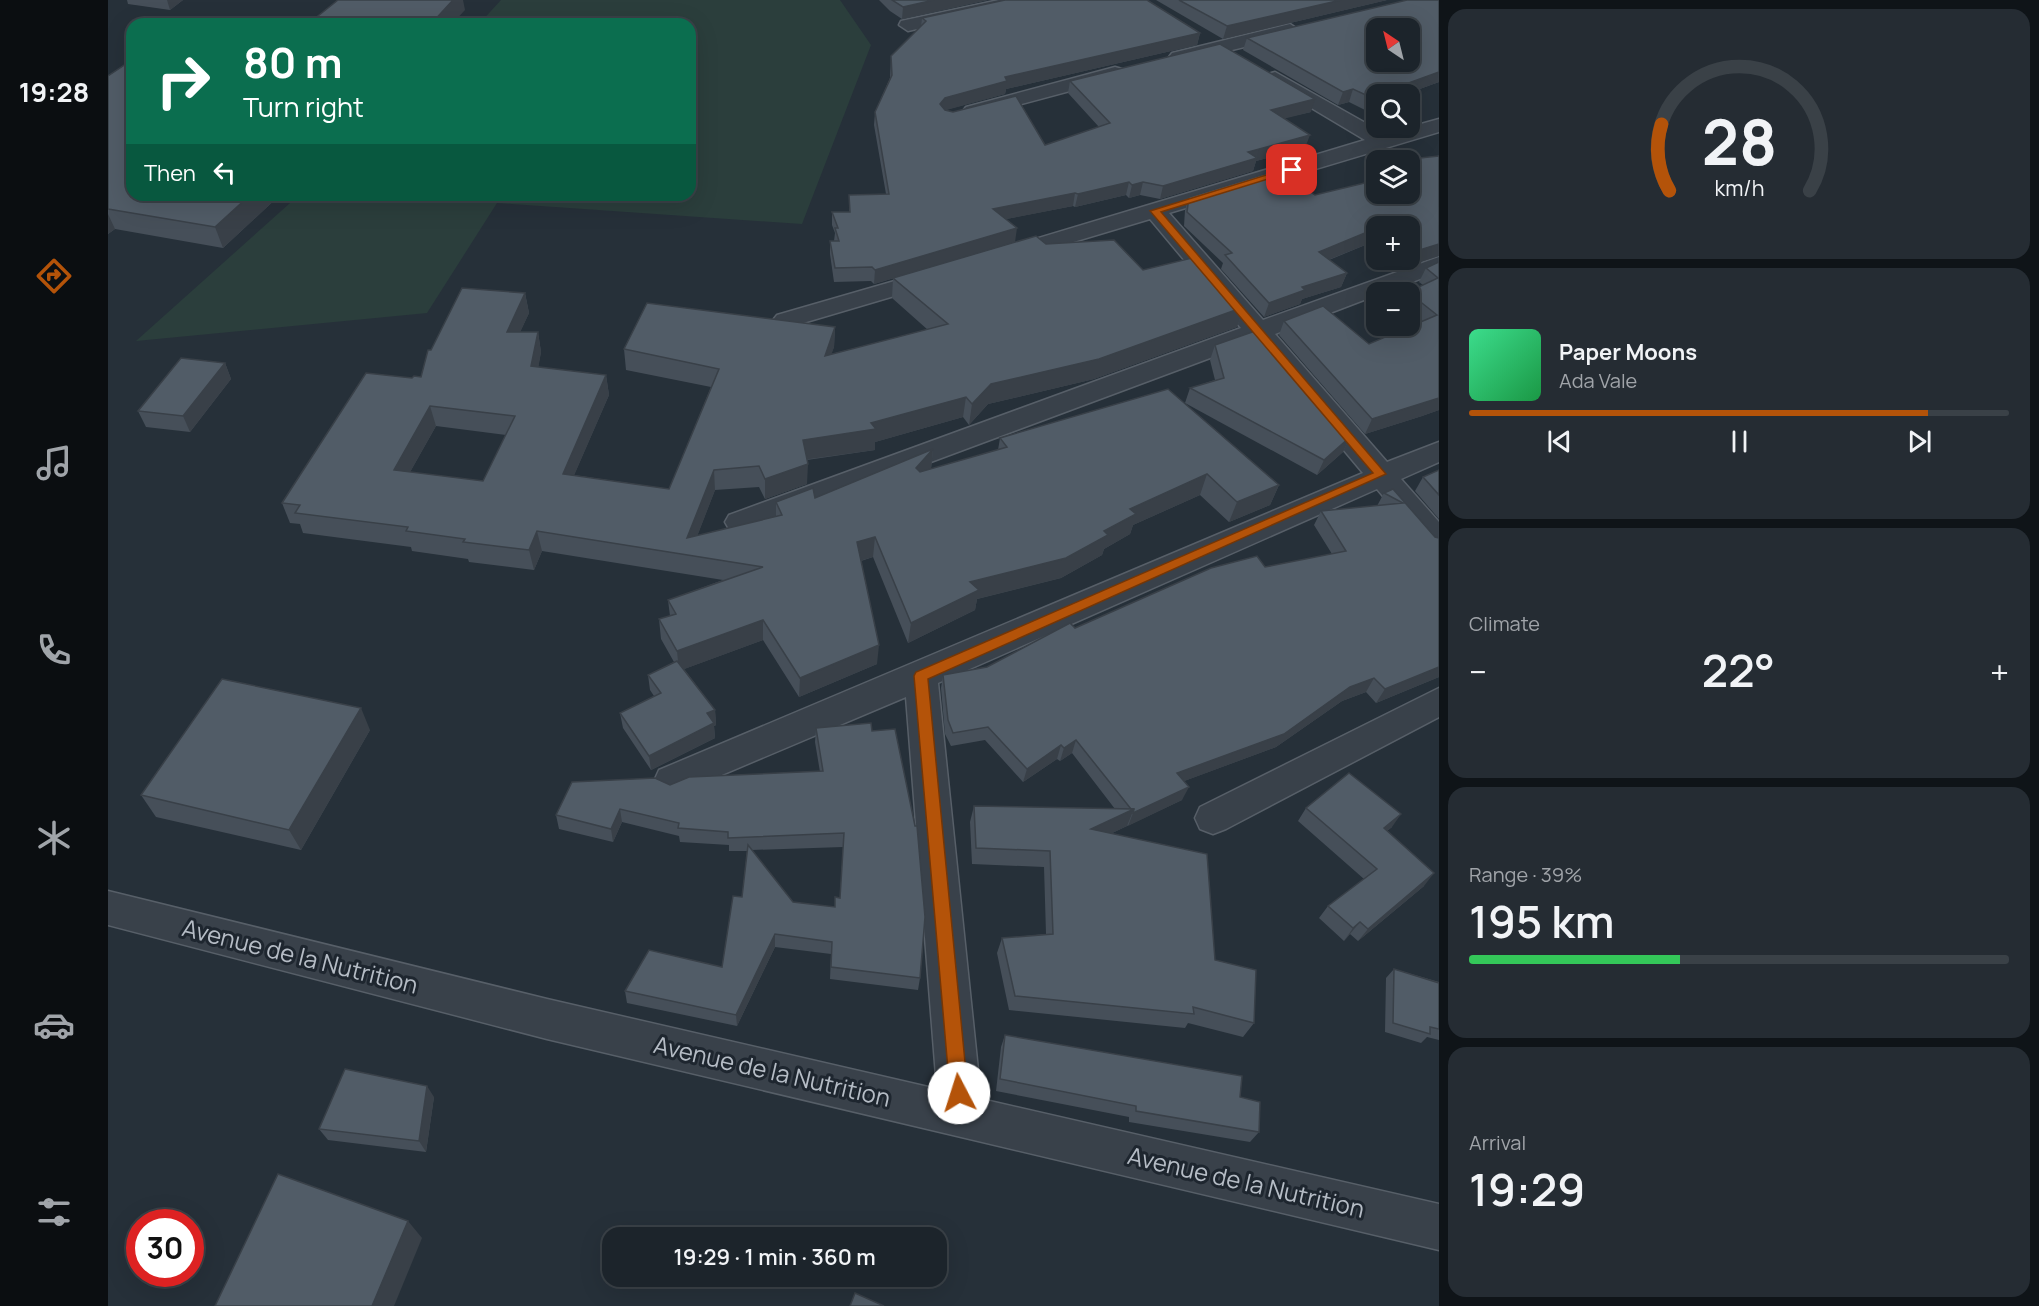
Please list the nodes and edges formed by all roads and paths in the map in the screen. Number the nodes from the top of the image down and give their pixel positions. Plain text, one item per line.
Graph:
1 (1024, 0) edge
2 (908, 25) dead end
3 (1309, 26) edge
4 (1191, 30) edge
5 (1220, 47) junction
6 (1166, 60) edge
7 (1133, 68) edge
8 (951, 117) edge
9 (1439, 125) edge
10 (1383, 142) junction
11 (1155, 211) junction
12 (976, 264) edge
13 (1439, 264) edge
14 (953, 271) edge
15 (786, 320) edge
16 (1258, 330) junction
17 (1439, 451) edge
18 (1380, 474) junction
19 (740, 522) dead end
20 (1439, 542) edge
21 (921, 676) junction
22 (1439, 701) edge
23 (672, 781) edge
24 (1213, 818) dead end
25 (108, 908) edge
26 (961, 1116) junction
27 (1439, 1227) edge

1 - 2 street
3 - 5 street
4 - 5 street
5 - 6 street
5 - 10 street
7 - 8 street
9 - 10 street
10 - 11 street
11 - 12 street
11 - 16 street
13 - 16 street
14 - 15 street
16 - 18 street
16 - 19 street
17 - 18 street
18 - 20 street
18 - 21 street
21 - 23 street
21 - 26 street
22 - 24 street
25 - 26 street, Avenue de la Nutrition
26 - 27 street, Avenue de la Nutrition

